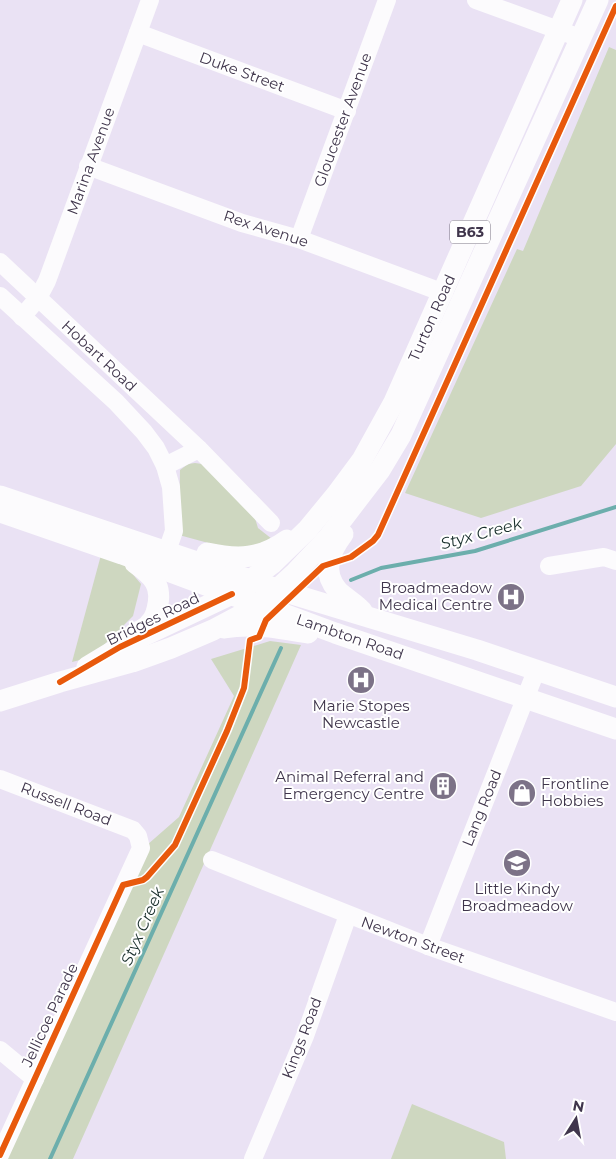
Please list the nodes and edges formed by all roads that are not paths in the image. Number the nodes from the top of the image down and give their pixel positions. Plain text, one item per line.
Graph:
1 (150, 0) edge
2 (386, 0) edge
3 (476, 0) edge
4 (572, 0) edge
5 (598, 0) edge
6 (559, 30) junction
7 (138, 33) junction
8 (580, 38) junction
9 (347, 111) junction
10 (88, 166) junction
11 (299, 239) junction
12 (0, 262) edge
13 (444, 293) junction
14 (0, 296) edge
15 (38, 298) junction
16 (22, 317) junction
17 (199, 449) junction
18 (165, 466) junction
19 (367, 487) junction
20 (0, 496) edge
21 (0, 512) edge
22 (271, 523) dead end
23 (308, 529) junction
24 (167, 551) junction
25 (122, 554) junction
26 (616, 561) edge
27 (549, 566) dead end
28 (250, 579) junction
29 (279, 589) junction
30 (232, 594) junction
31 (260, 604) junction
32 (368, 616) junction
33 (213, 630) junction
34 (336, 633) junction
35 (120, 647) junction
36 (536, 671) junction
37 (60, 682) junction
38 (616, 697) edge
39 (526, 699) junction
40 (0, 701) edge
41 (616, 729) edge
42 (0, 778) edge
43 (132, 830) joint
44 (212, 860) dead end
45 (348, 915) junction
46 (428, 946) junction
47 (616, 1012) edge
48 (0, 1050) edge
49 (35, 1079) junction
50 (0, 1155) edge
51 (253, 1159) edge

1 - 7 street, Marina Avenue
2 - 9 street, Gloucester Avenue
3 - 6 street
4 - 6 main road, Turton Road / B63
5 - 8 main road, Turton Road / B63
6 - 8 street
6 - 13 main road, Turton Road / B63
7 - 9 street, Duke Street
7 - 10 street, Marina Avenue
8 - 19 main road, Turton Road / B63
9 - 11 street, Gloucester Avenue
10 - 11 street, Rex Avenue
10 - 15 street, Marina Avenue
11 - 13 street, Rex Avenue
12 - 15 street, Hobart Road
13 - 23 main road, Turton Road / B63
14 - 16 street, Hobart Road
15 - 16 street, Marina Avenue
15 - 17 street, Hobart Road
16 - 18 street, Hobart Road
17 - 18 street
17 - 22 street, Hobart Road
18 - 24 street, Hobart Road
19 - 29 main road, Turton Road / B63
19 - 32 main road
20 - 24 main road, Lambton Road
21 - 25 main road, Lambton Road
23 - 24 main road
23 - 28 main road, Turton Road / B63
24 - 28 main road, Lambton Road
25 - 30 main road, Lambton Road
25 - 35 main road
26 - 27 street
28 - 29 main road, Lambton Road
28 - 30 main road, Turton Road / B63
29 - 31 main road, Bridges Road / B63
29 - 32 main road, Lambton Road
30 - 31 main road, Lambton Road
30 - 35 main road, Bridges Road / B63
31 - 33 main road, Bridges Road / B63
31 - 34 main road, Lambton Road
32 - 36 main road, Lambton Road
33 - 34 main road
33 - 37 main road, Bridges Road / B63
34 - 39 main road, Lambton Road
35 - 37 main road, Bridges Road / B63
36 - 38 main road, Lambton Road
36 - 39 street, Lang Road
37 - 40 main road, Bridges Road / B63
39 - 41 main road, Lambton Road
39 - 46 street, Lang Road
42 - 43 street, Russell Road
43 - 49 street, Jellicoe Parade
44 - 45 street, Newton Street
45 - 46 street, Newton Street
45 - 51 street, Kings Road
46 - 47 street, Newton Street
48 - 49 street
49 - 50 street, Jellicoe Parade

